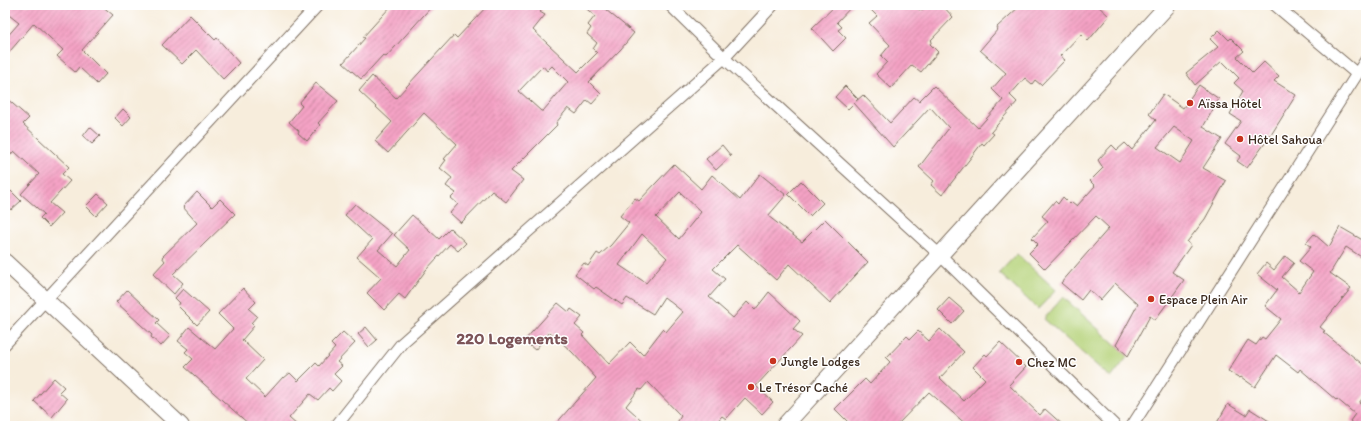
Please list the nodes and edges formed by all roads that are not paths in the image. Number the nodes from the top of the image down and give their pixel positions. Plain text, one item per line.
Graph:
1 (318, 5) edge
2 (670, 5) edge
3 (773, 5) edge
4 (1168, 5) edge
5 (1275, 5) edge
6 (724, 58) junction
7 (1366, 60) edge
8 (1357, 74) junction
9 (941, 256) junction
10 (5, 262) edge
11 (46, 299) junction
12 (5, 344) edge
13 (181, 426) edge
14 (336, 426) edge
15 (784, 426) edge
16 (1115, 426) edge
17 (1132, 426) edge

1 - 11 street
2 - 6 street
3 - 6 street
4 - 9 street
5 - 8 street
6 - 9 street
6 - 14 street
7 - 8 street
8 - 17 street
9 - 15 street
9 - 16 street
10 - 11 street
11 - 12 street
11 - 13 street

